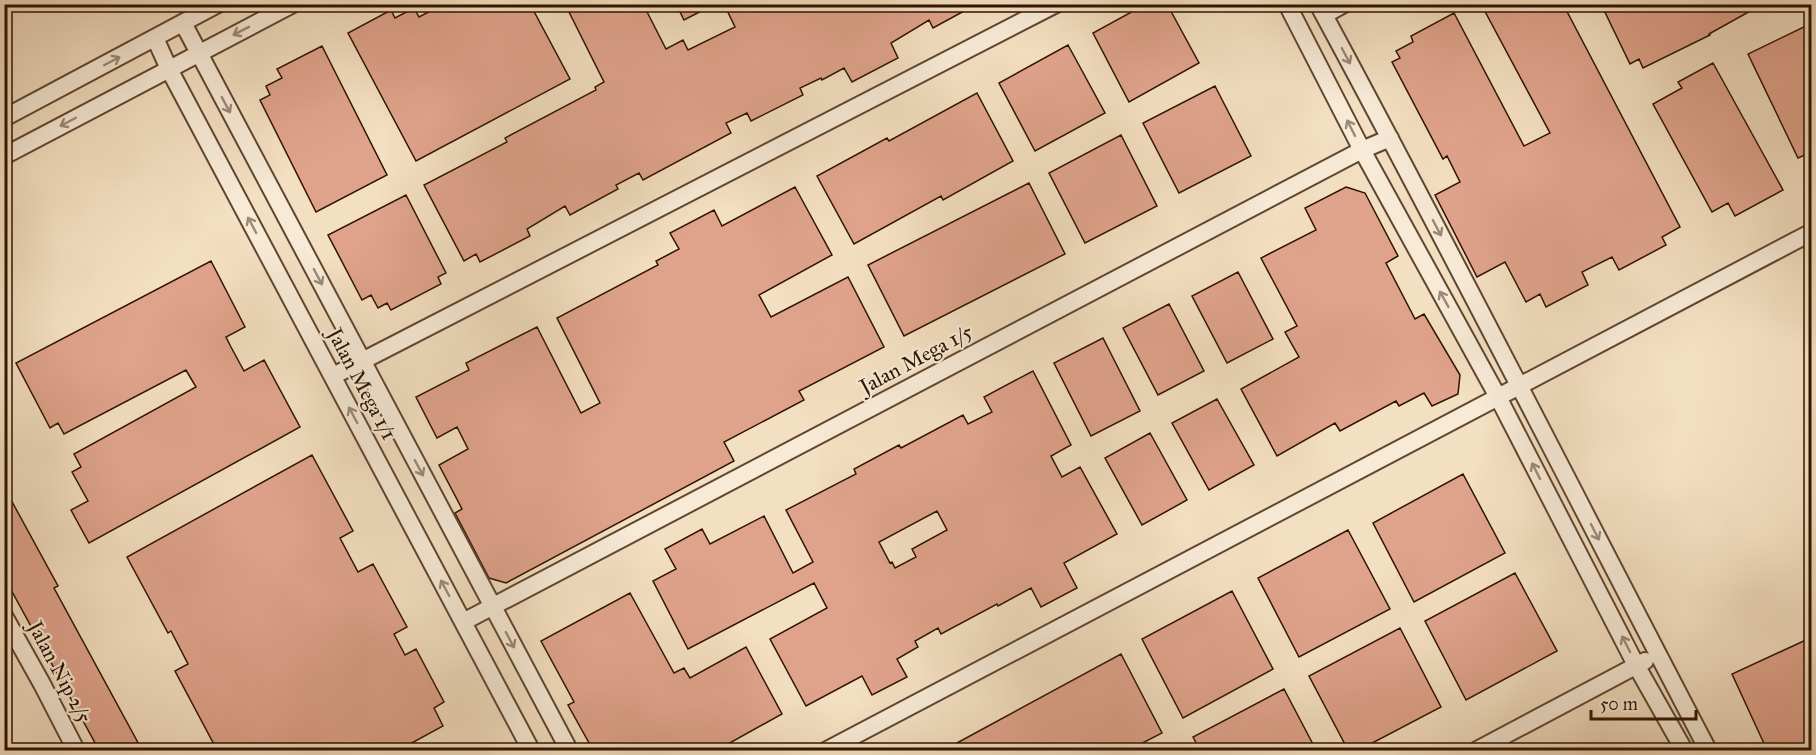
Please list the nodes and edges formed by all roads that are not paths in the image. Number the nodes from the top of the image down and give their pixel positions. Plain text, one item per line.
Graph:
1 (218, 4) edge
2 (293, 4) edge
3 (1056, 4) edge
4 (1287, 4) edge
5 (1344, 4) edge
6 (1321, 10) edge
7 (183, 23) junction
8 (155, 39) junction
9 (199, 53) junction
10 (169, 69) junction
11 (4, 118) edge
12 (1390, 138) junction
13 (1362, 150) junction
14 (4, 156) edge
15 (1812, 232) edge
16 (362, 361) junction
17 (333, 376) junction
18 (1519, 385) junction
19 (1498, 397) junction
20 (493, 607) junction
21 (4, 616) edge
22 (463, 622) junction
23 (1658, 655) junction
24 (1636, 665) junction
25 (76, 750) edge
26 (531, 750) edge
27 (569, 750) edge
28 (827, 750) edge
29 (1476, 750) edge
30 (1684, 750) edge
31 (1708, 750) edge

1 - 7 street
2 -> 9 street
3 - 16 street
13 -> 4 street
5 - 6 street
6 -> 12 street
7 - 8 street
7 - 9 street
8 - 10 street, Jalan Mega 1/1
11 -> 8 street
9 - 10 street
9 -> 16 street
10 -> 14 street
17 -> 10 street, Jalan Mega 1/1
12 - 13 street, Jalan Mega 1/5
12 -> 18 street
19 -> 13 street
13 - 20 street, Jalan Mega 1/5
15 - 18 street
16 - 17 street
16 -> 20 street
22 -> 17 street, Jalan Mega 1/1
18 - 19 street
18 -> 23 street
24 -> 19 street
19 - 28 street
20 - 22 street, Jalan Mega 1/5
20 -> 27 street
21 - 25 street, Jalan Nip 2/5
22 - 26 street, Jalan Mega 1/1
23 - 24 street
23 - 31 street
24 - 29 street
24 - 30 street

